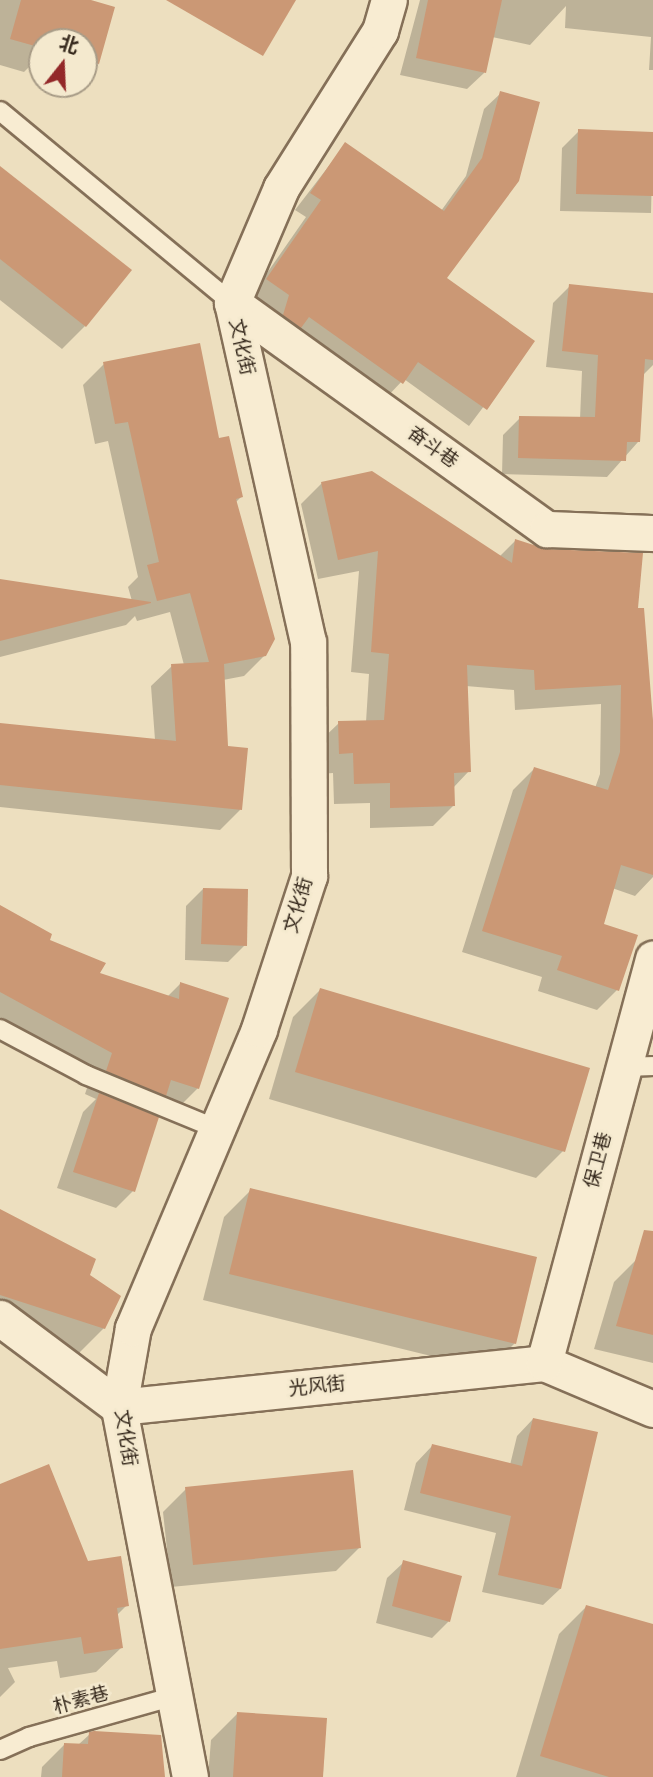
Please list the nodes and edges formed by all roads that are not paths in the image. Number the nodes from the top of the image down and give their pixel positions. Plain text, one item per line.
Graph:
1 (389, 0) edge
2 (0, 111) edge
3 (232, 303) junction
4 (653, 533) edge
5 (653, 958) edge
6 (0, 1029) edge
7 (638, 1067) edge
8 (217, 1129) junction
9 (0, 1318) edge
10 (544, 1363) junction
11 (119, 1407) junction
12 (653, 1409) edge
13 (175, 1696) junction
14 (0, 1750) edge
15 (190, 1777) edge

1 - 3 street, 文化街
2 - 3 lane
3 - 4 street, 奋斗巷
3 - 8 street, 文化街
5 - 7 street, 保卫巷
6 - 8 lane
7 - 10 street, 保卫巷
8 - 11 street, 文化街
9 - 11 street
10 - 11 street, 光风街
10 - 12 street, 光风街
11 - 13 street, 文化街
13 - 14 lane, 朴素巷
13 - 15 street, 文化街

